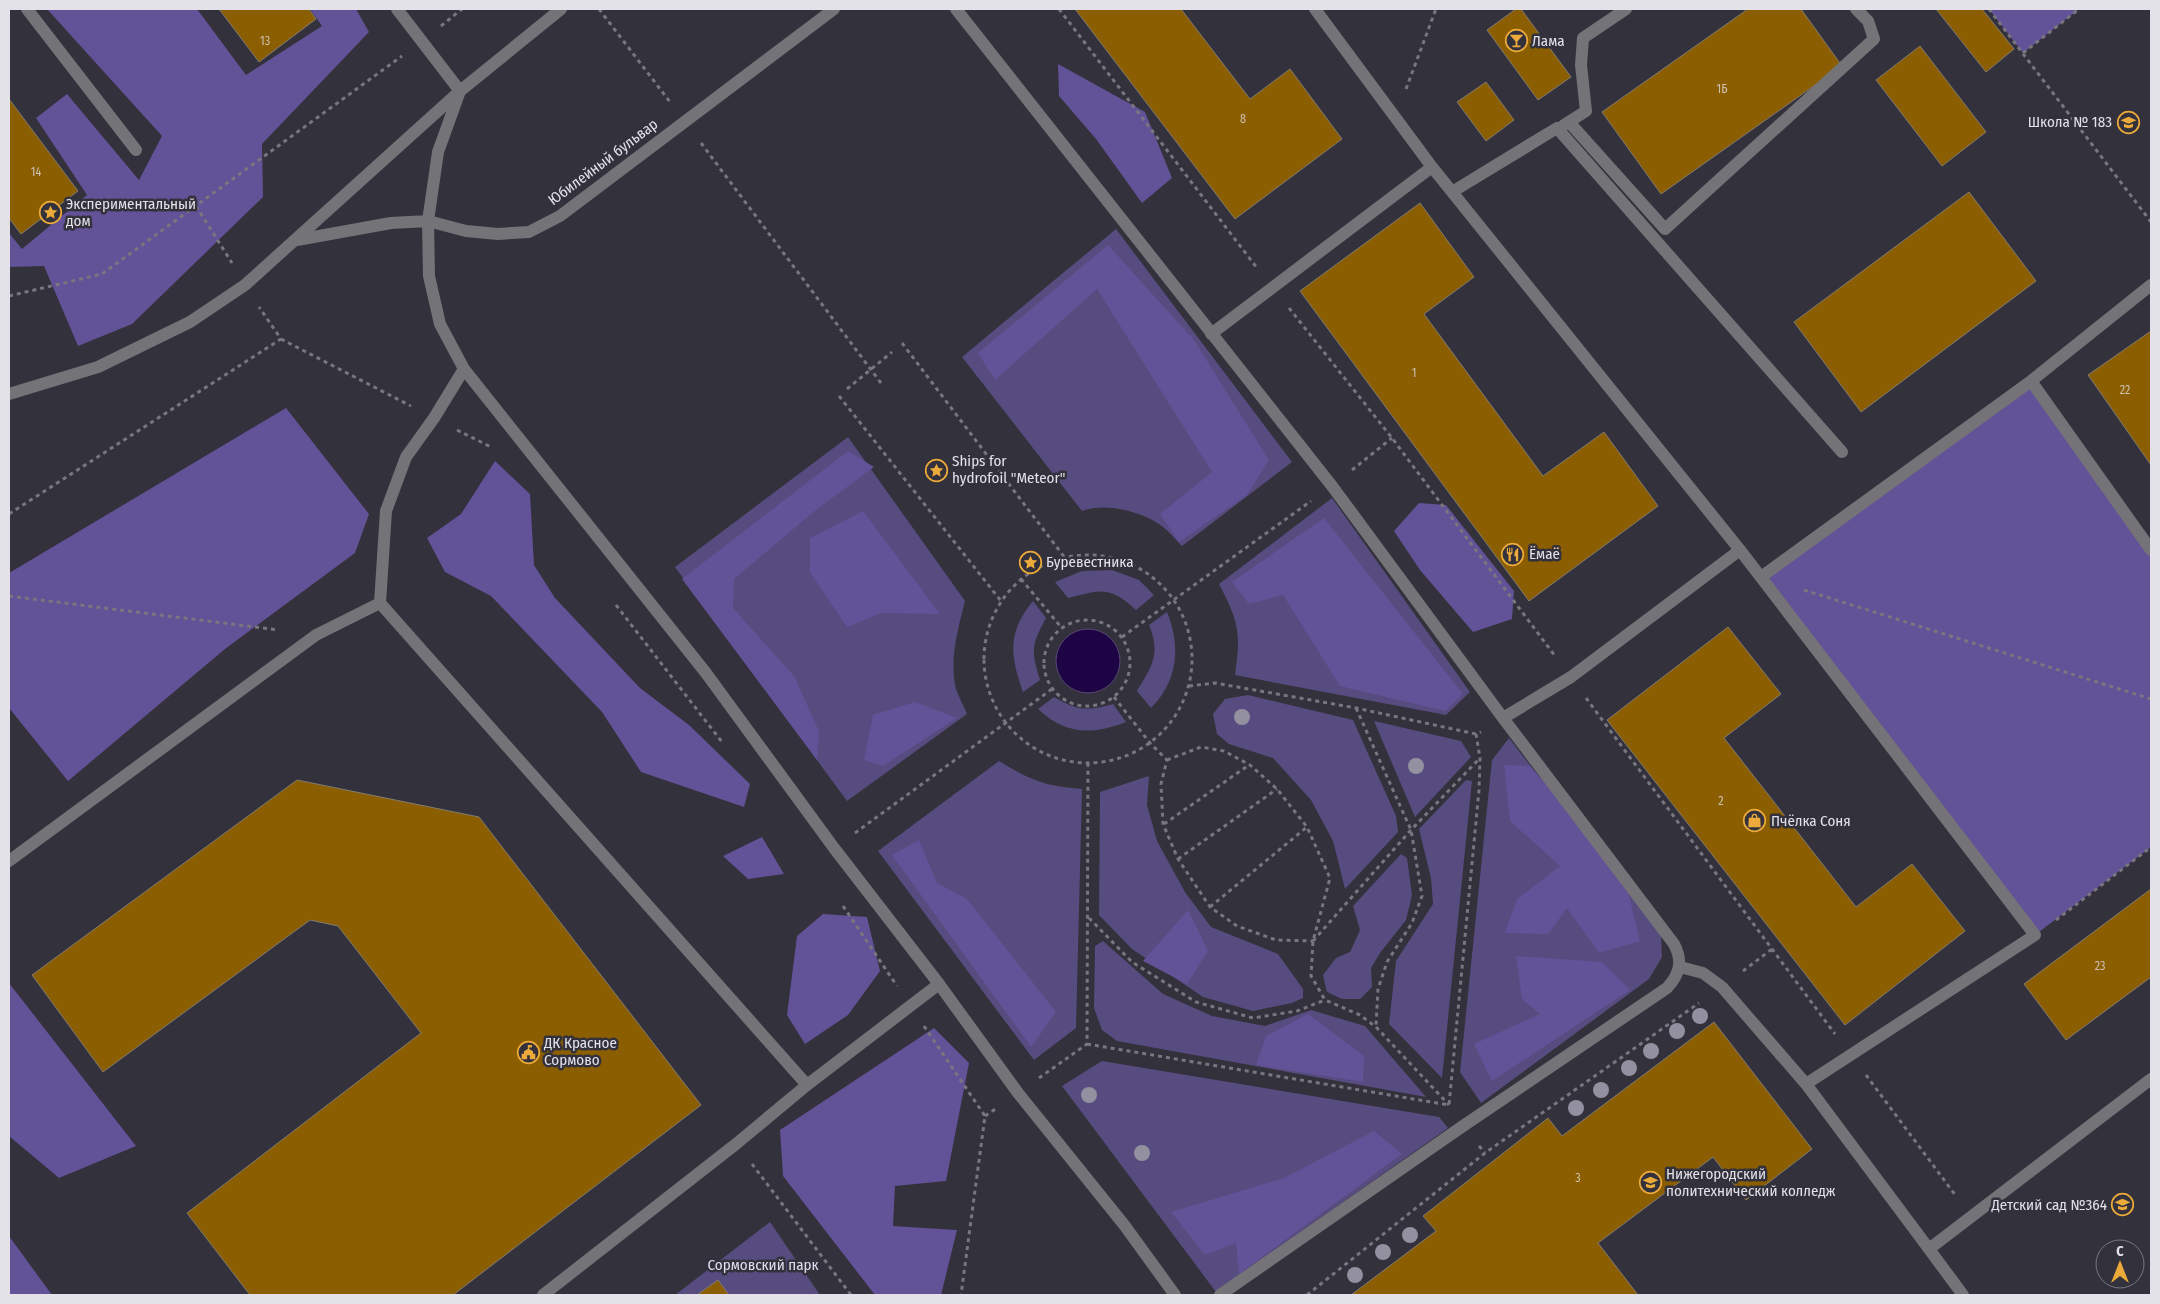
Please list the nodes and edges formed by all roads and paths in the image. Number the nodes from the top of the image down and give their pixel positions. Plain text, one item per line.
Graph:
1 (26, 9) edge
2 (397, 9) edge
3 (462, 9) edge
4 (561, 9) edge
5 (599, 9) edge
6 (834, 9) edge
7 (956, 9) edge
8 (1059, 9) edge
9 (1315, 9) edge
10 (1436, 9) edge
11 (1626, 9) edge
12 (1856, 9) edge
13 (1988, 9) edge
14 (2079, 9) edge
15 (422, 42) junction
16 (2022, 53) junction
17 (460, 91) junction
18 (666, 96) dead end
19 (1396, 117) junction
20 (1569, 122) junction
21 (1557, 128) junction
22 (701, 142) dead end
23 (136, 150) dead end
24 (1432, 166) junction
25 (1452, 192) junction
26 (196, 206) junction
27 (428, 221) junction
28 (2151, 222) edge
29 (297, 240) junction
30 (2151, 284) edge
31 (245, 285) junction
32 (1272, 287) junction
33 (9, 296) edge
34 (1211, 334) junction
35 (281, 339) junction
36 (902, 343) dead end
37 (892, 352) dead end
38 (464, 368) junction
39 (870, 369) junction
40 (2031, 382) junction
41 (881, 383) dead end
42 (847, 390) dead end
43 (9, 394) edge
44 (839, 396) dead end
45 (434, 418) junction
46 (1392, 438) junction
47 (494, 449) dead end
48 (1842, 452) dead end
49 (1332, 486) junction
50 (9, 514) edge
51 (1740, 550) junction
52 (2151, 550) edge
53 (1066, 558) junction
54 (1761, 577) junction
55 (1021, 579) junction
56 (9, 596) edge
57 (610, 598) dead end
58 (1001, 601) junction
59 (1175, 601) junction
60 (380, 602) junction
61 (1061, 627) junction
62 (316, 635) junction
63 (1122, 637) junction
64 (1571, 677) junction
65 (1189, 686) junction
66 (1052, 689) junction
67 (1114, 697) junction
68 (2151, 699) edge
69 (1356, 708) junction
70 (1503, 718) junction
71 (1006, 722) junction
72 (1476, 734) junction
73 (1150, 743) junction
74 (724, 746) dead end
75 (1480, 758) junction
76 (1167, 760) junction
77 (1088, 763) junction
78 (1250, 765) junction
79 (1276, 788) junction
80 (1163, 824) junction
81 (1307, 827) junction
82 (1411, 830) junction
83 (2151, 847) edge
84 (834, 848) junction
85 (1178, 859) junction
86 (9, 861) edge
87 (840, 902) dead end
88 (1210, 907) junction
89 (1089, 918) junction
90 (2035, 935) junction
91 (1313, 941) junction
92 (1772, 949) junction
93 (1680, 967) junction
94 (939, 984) junction
95 (1722, 987) junction
96 (1325, 1000) junction
97 (910, 1005) junction
98 (1376, 1027) junction
99 (1087, 1044) junction
100 (1851, 1055) junction
101 (2151, 1079) edge
102 (1806, 1084) junction
103 (807, 1085) junction
104 (1018, 1093) junction
105 (1449, 1105) junction
106 (985, 1116) junction
107 (1463, 1126) junction
108 (736, 1144) junction
109 (1485, 1153) junction
110 (1971, 1217) junction
111 (1930, 1249) junction
112 (543, 1295) edge
113 (851, 1295) edge
114 (961, 1295) edge
115 (1175, 1295) edge
116 (1220, 1295) edge
117 (1307, 1295) edge
118 (1963, 1295) edge

1 - 23 street
2 - 15 street
3 - 15 path
4 - 17 street
5 - 18 path
6 - 27 street, Юбилейный бульвар
7 - 34 street
8 - 32 path
9 - 19 street
10 - 19 path
11 - 20 street
12 - 20 street
13 - 16 path
14 - 16 path
15 - 17 street
15 - 26 path
16 - 28 path
17 - 27 street
17 - 29 street
19 - 24 street
20 - 21 street
21 - 25 street
21 - 48 street
22 - 39 path
24 - 25 street
24 - 32 street
25 - 51 street
26 - 31 path
26 - 33 path
27 - 29 street, Юбилейный бульвар
27 - 38 street
29 - 31 street
30 - 40 street
31 - 35 path
31 - 43 street
32 - 34 street
32 - 46 path
34 - 49 street
35 - 45 path
35 - 50 path
36 - 53 path
37 - 39 path
38 - 45 street
38 - 84 street
39 - 41 path
39 - 42 path
40 - 52 street
40 - 54 street
44 - 58 path
45 - 47 path
45 - 60 street
46 - 49 path
46 - 64 path
49 - 59 path
49 - 70 street
51 - 54 street
51 - 64 street
53 - 55 path
53 - 59 path
54 - 68 path
54 - 90 street
55 - 58 path
55 - 61 path
56 - 62 path
57 - 74 path
58 - 71 path
59 - 63 path
59 - 65 path
60 - 62 street
60 - 103 street
61 - 63 path
61 - 66 path
62 - 86 street
63 - 67 path
64 - 70 street
64 - 92 path
65 - 69 path
65 - 73 path
66 - 67 path
66 - 71 path
67 - 73 path
69 - 72 path
69 - 82 path
70 - 72 path
70 - 93 street
71 - 77 path
71 - 84 path
72 - 75 path
73 - 76 path
73 - 77 path
75 - 82 path
75 - 105 path
76 - 78 path
76 - 80 path
77 - 89 path
78 - 79 path
78 - 80 path
79 - 81 path
79 - 85 path
80 - 85 path
81 - 88 path
81 - 91 path
82 - 91 path
82 - 98 path
83 - 90 path
84 - 94 street
85 - 88 path
87 - 97 path
88 - 91 path
89 - 96 path
89 - 99 path
90 - 100 street
91 - 96 path
92 - 95 path
92 - 100 path
93 - 95 street
93 - 107 street
94 - 97 street
94 - 104 street
95 - 102 street
95 - 109 path
96 - 98 path
97 - 103 street
97 - 106 path
98 - 105 path
99 - 104 path
99 - 105 path
100 - 102 street
100 - 110 path
101 - 110 street
102 - 111 street
103 - 108 street
104 - 106 path
104 - 115 street
105 - 107 path
106 - 114 path
107 - 109 path
107 - 116 street
108 - 112 street
108 - 113 path
109 - 117 path
110 - 111 street
111 - 118 street

